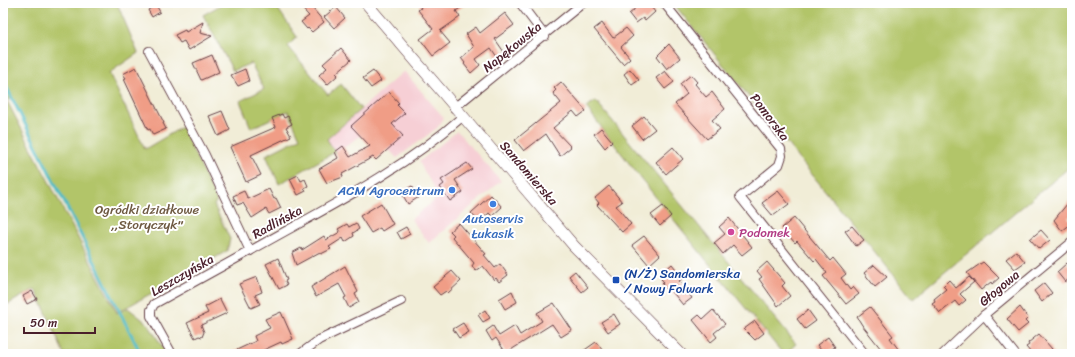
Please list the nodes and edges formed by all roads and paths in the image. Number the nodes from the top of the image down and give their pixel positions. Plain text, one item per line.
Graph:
1 (366, 3) edge
2 (520, 3) edge
3 (583, 3) edge
4 (664, 3) edge
5 (545, 36) junction
6 (149, 51) dead end
7 (454, 108) junction
8 (462, 117) junction
9 (1072, 242) edge
10 (250, 251) junction
11 (401, 301) dead end
12 (984, 315) junction
13 (172, 354) edge
14 (300, 354) edge
15 (681, 354) edge
16 (865, 354) edge
17 (943, 354) edge
18 (1015, 354) edge

1 - 7 street, Sandomierska
2 - 5 street
3 - 5 street, Napękowska
4 - 16 street, Pomorska
5 - 7 street, Napękowska
6 - 10 street, Radlińska
7 - 8 street, Sandomierska
8 - 10 street, Radlińska
8 - 15 street, Sandomierska
9 - 12 street, Głogowa
10 - 13 street, Leszczyńska
11 - 14 street
12 - 17 street, Głogowa
12 - 18 street

